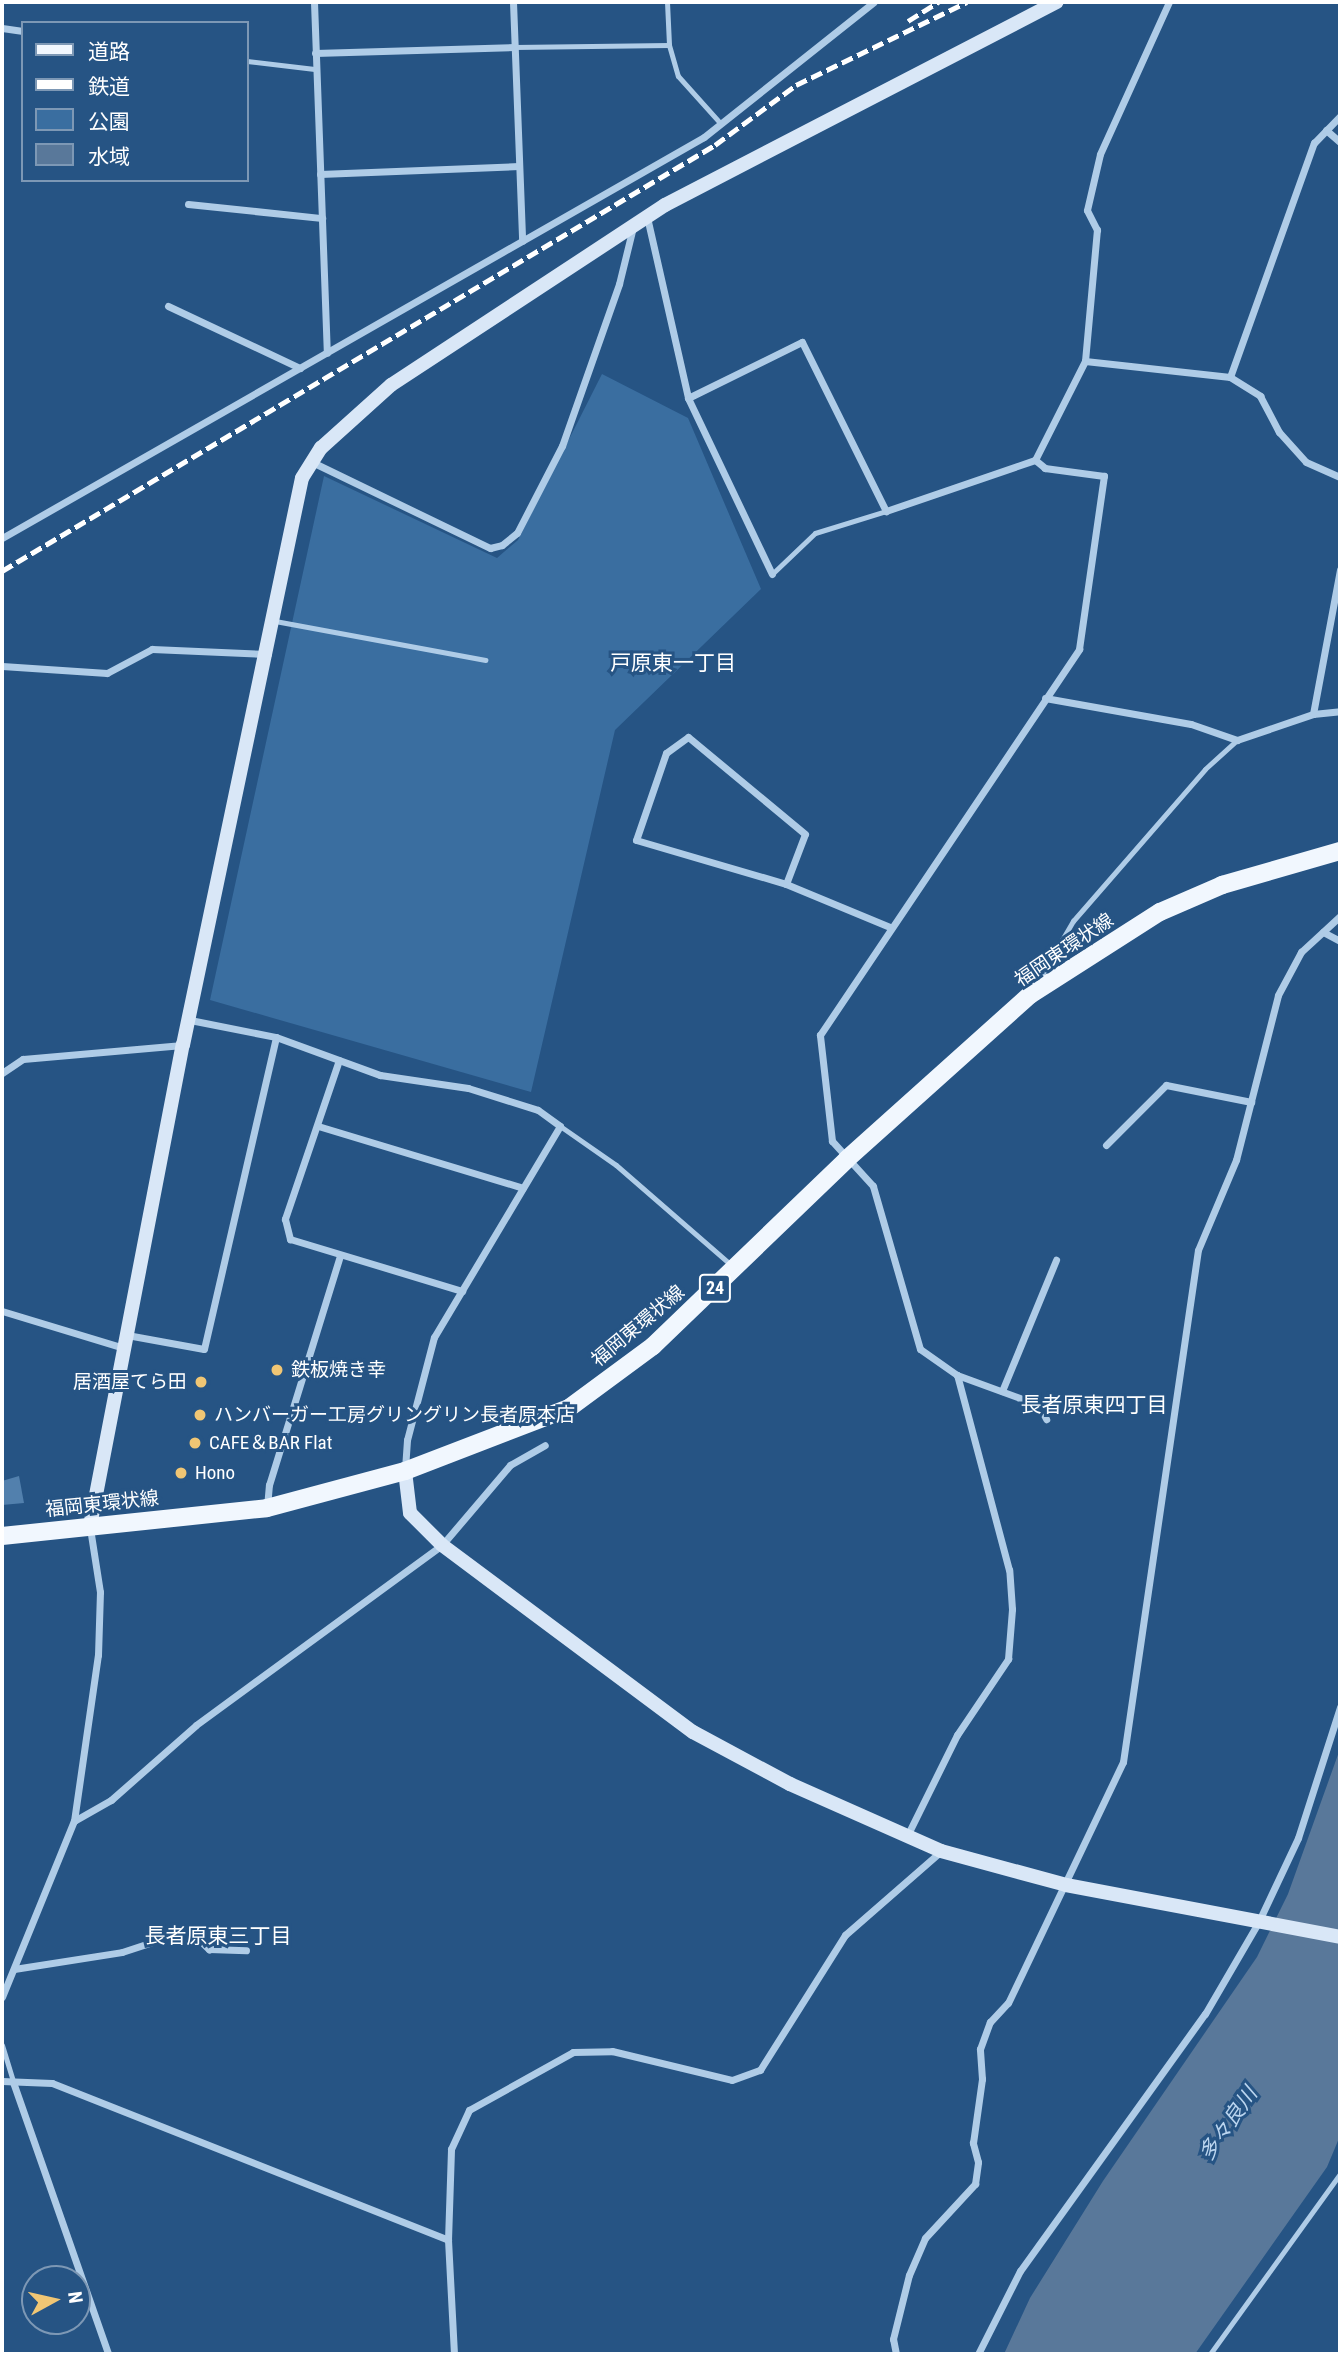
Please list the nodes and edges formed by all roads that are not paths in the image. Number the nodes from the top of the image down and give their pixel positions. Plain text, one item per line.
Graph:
1 (314, 2) edge
2 (513, 2) edge
3 (667, 2) edge
4 (874, 2) edge
5 (1056, 2) edge
6 (1169, 2) edge
7 (2, 28) edge
8 (21, 31) edge
9 (669, 45) junction
10 (514, 47) junction
11 (315, 53) junction
12 (248, 61) edge
13 (315, 69) junction
14 (1340, 116) edge
15 (721, 124) junction
16 (1326, 130) junction
17 (1340, 142) edge
18 (519, 166) junction
19 (320, 174) junction
20 (188, 204) dead end
21 (647, 217) junction
22 (322, 218) junction
23 (633, 226) junction
24 (522, 241) junction
25 (168, 306) dead end
26 (327, 352) junction
27 (1085, 361) junction
28 (300, 368) junction
29 (1230, 377) junction
30 (688, 398) junction
31 (1035, 460) junction
32 (312, 461) junction
33 (1340, 477) edge
34 (886, 511) junction
35 (2, 537) edge
36 (1340, 570) edge
37 (772, 574) joint
38 (275, 621) junction
39 (268, 654) junction
40 (485, 660) dead end
41 (2, 666) edge
42 (1045, 698) junction
43 (1340, 711) edge
44 (1313, 714) junction
45 (1237, 740) junction
46 (1340, 851) edge
47 (786, 884) junction
48 (1340, 916) edge
49 (890, 927) junction
50 (1323, 932) junction
51 (1340, 942) edge
52 (1030, 995) junction
53 (190, 1020) junction
54 (276, 1037) junction
55 (183, 1045) junction
56 (339, 1060) junction
57 (2, 1073) edge
58 (1251, 1102) junction
59 (318, 1126) junction
60 (561, 1126) junction
61 (1106, 1145) dead end
62 (848, 1159) junction
63 (523, 1188) junction
64 (340, 1256) junction
65 (1056, 1260) dead end
66 (735, 1269) junction
67 (462, 1291) junction
68 (2, 1311) edge
69 (126, 1342) junction
70 (957, 1375) junction
71 (1002, 1391) junction
72 (1046, 1419) dead end
73 (545, 1446) dead end
74 (405, 1471) junction
75 (267, 1508) junction
76 (90, 1526) junction
77 (2, 1536) edge
78 (442, 1545) junction
79 (1340, 1707) edge
80 (74, 1821) junction
81 (907, 1837) junction
82 (941, 1851) junction
83 (1066, 1885) junction
84 (1258, 1923) junction
85 (1340, 1937) edge
86 (246, 1950) dead end
87 (13, 1969) junction
88 (2, 1997) edge
89 (2, 2045) edge
90 (2, 2081) edge
91 (13, 2082) junction
92 (1340, 2174) edge
93 (448, 2240) junction
94 (108, 2354) edge
95 (454, 2354) edge
96 (896, 2354) edge
97 (978, 2354) edge
98 (1210, 2354) edge

1 - 11 street
2 - 10 street
3 - 9 lane
4 - 15 street
5 - 21 street
6 - 27 street
7 - 8 street
9 - 10 lane
9 - 15 lane
10 - 11 street
10 - 18 street
11 - 13 street
12 - 13 lane
13 - 19 street
14 - 16 street
15 - 24 street
16 - 17 street
16 - 29 street
18 - 19 street
18 - 24 street
19 - 22 street
20 - 22 street
21 - 23 street
21 - 30 street
22 - 26 street
23 - 32 street
23 - 32 street
24 - 26 street
25 - 28 street
26 - 28 street
27 - 29 street
27 - 31 street
28 - 35 street
29 - 33 street
30 - 34 street
30 - 37 street
31 - 34 street
31 - 42 street
32 - 38 street
34 - 37 lane
36 - 44 street
38 - 39 street
38 - 40 lane
39 - 41 street
39 - 53 street
42 - 45 street
42 - 49 street
43 - 44 street
44 - 45 street
45 - 52 lane
46 - 52 main road, 福岡東環状線 / 24
47 - 47 street
47 - 49 street
48 - 50 street
49 - 62 street
50 - 51 street
50 - 58 street
52 - 62 main road, 福岡東環状線 / 24
53 - 54 street
53 - 55 street
54 - 56 street
54 - 69 street
55 - 57 street
55 - 69 street
56 - 59 street
56 - 60 street
58 - 61 street
58 - 83 street
59 - 63 street
59 - 64 street
60 - 63 street
60 - 66 lane
62 - 66 main road, 福岡東環状線 / 24
62 - 70 street
63 - 67 street
64 - 67 street
64 - 75 street
65 - 71 street
66 - 74 main road, 福岡東環状線 / 24
67 - 74 street
68 - 69 street
69 - 76 street
70 - 71 street
70 - 81 street
71 - 72 street
73 - 78 street
74 - 75 main road, 福岡東環状線 / 24
74 - 78 street
75 - 76 main road, 福岡東環状線 / 24
76 - 77 main road, 福岡東環状線 / 24
76 - 80 street
78 - 80 street
78 - 81 street
79 - 84 street
80 - 87 street
81 - 82 street
82 - 83 street
82 - 93 street
83 - 84 street
83 - 96 street
84 - 85 street
84 - 97 street
86 - 87 street
87 - 88 street
89 - 91 lane
90 - 91 street
91 - 93 street
91 - 94 street
92 - 98 lane
93 - 95 street

